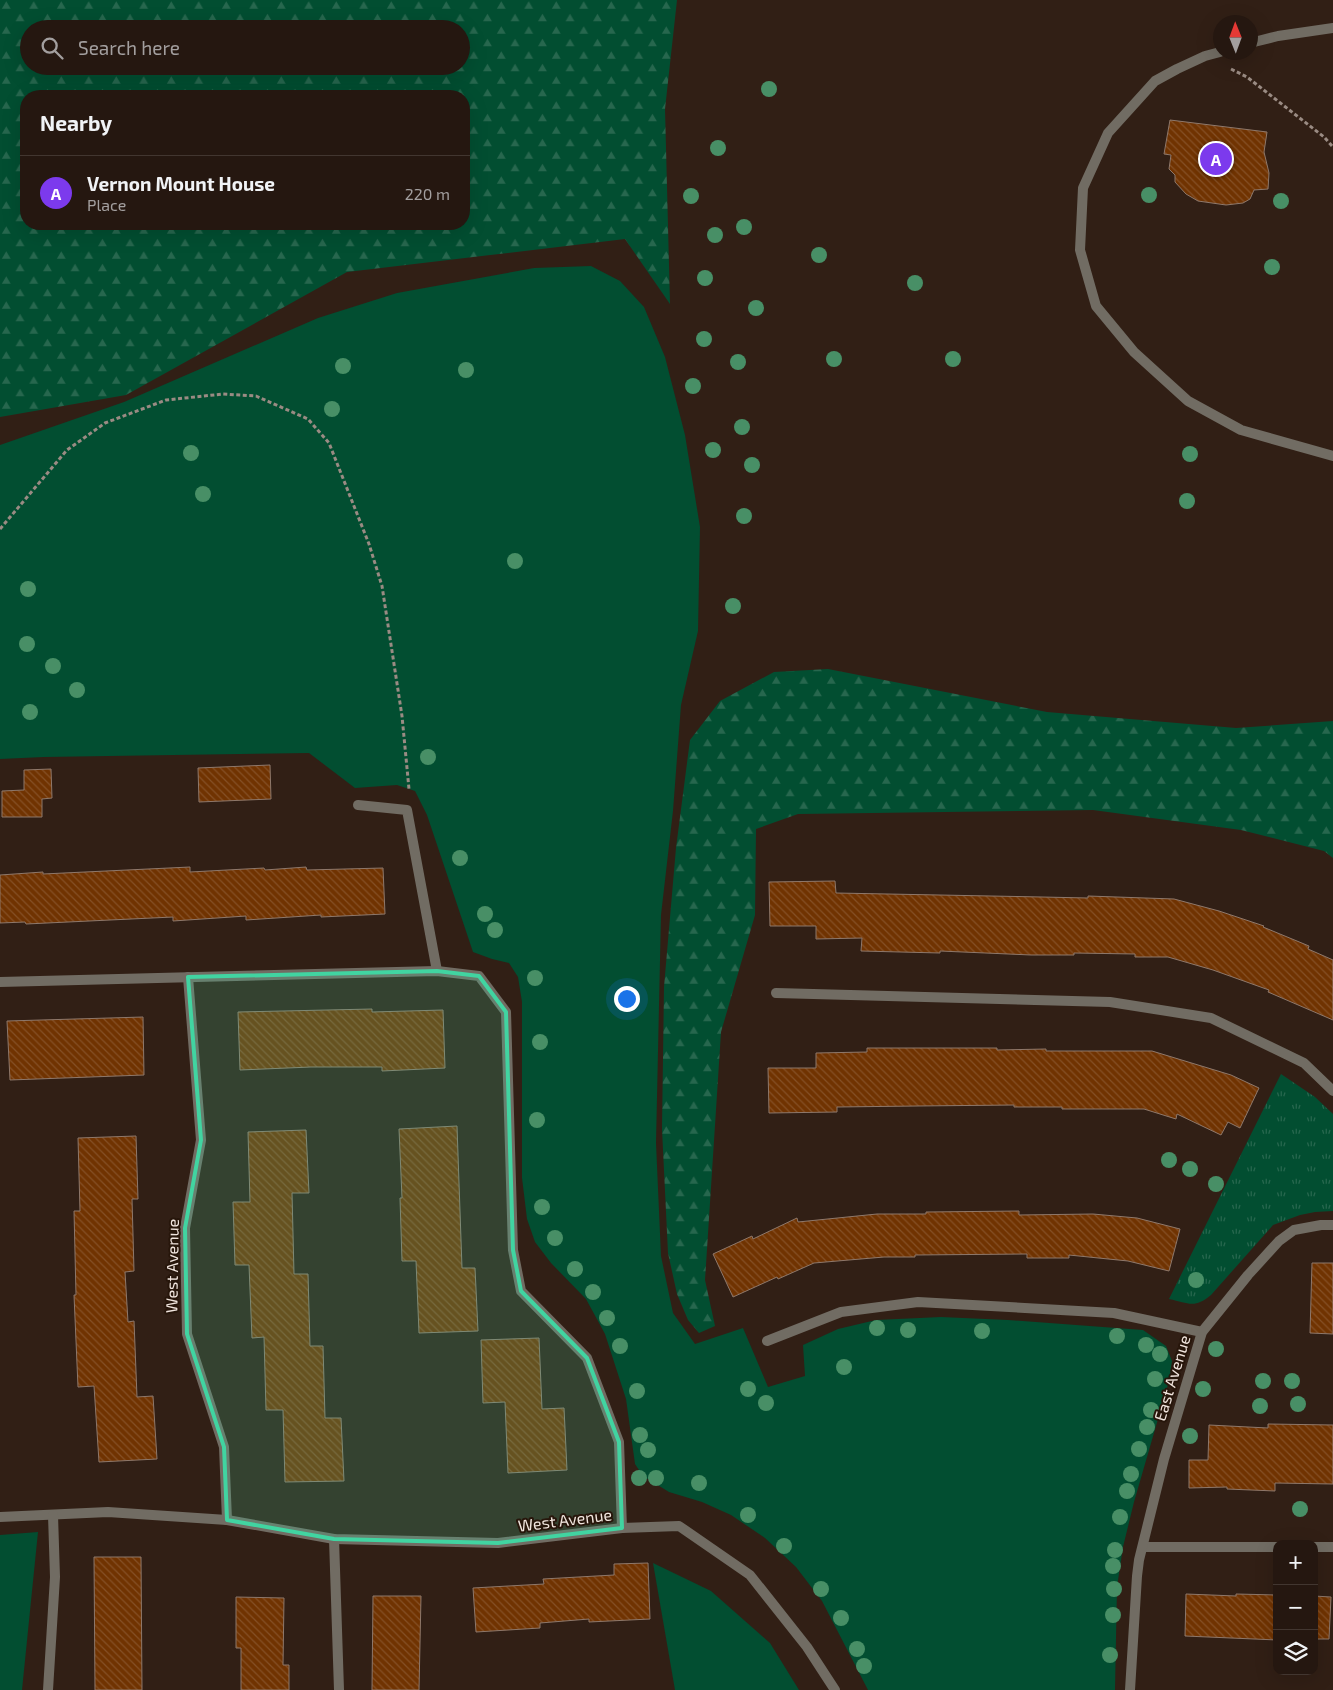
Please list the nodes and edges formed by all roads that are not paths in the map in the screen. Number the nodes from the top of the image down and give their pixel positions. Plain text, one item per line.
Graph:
1 (1333, 28) edge
2 (1258, 41) edge
3 (1213, 54) edge
4 (1333, 456) edge
5 (358, 805) dead end
6 (436, 971) junction
7 (188, 977) junction
8 (0, 982) edge
9 (776, 993) dead end
10 (1333, 1091) edge
11 (1333, 1225) edge
12 (1202, 1332) junction
13 (767, 1341) dead end
14 (53, 1514) junction
15 (0, 1517) edge
16 (227, 1520) junction
17 (622, 1528) junction
18 (334, 1539) junction
19 (1143, 1547) junction
20 (1273, 1547) edge
21 (1318, 1547) edge
22 (1333, 1547) edge
23 (48, 1690) edge
24 (339, 1690) edge
25 (835, 1690) edge
26 (1130, 1690) edge

1 - 2 street
3 - 4 street
5 - 6 street
6 - 7 street
6 - 17 street
7 - 8 street
7 - 16 street, West Avenue
9 - 10 street
11 - 12 street, East Avenue
12 - 13 street
12 - 19 street, East Avenue
14 - 15 street, West Avenue
14 - 16 street, West Avenue
14 - 23 street
16 - 18 street, West Avenue
17 - 18 street, West Avenue
17 - 25 street, West Avenue
18 - 24 street
19 - 20 street
19 - 26 street, East Avenue
21 - 22 street

